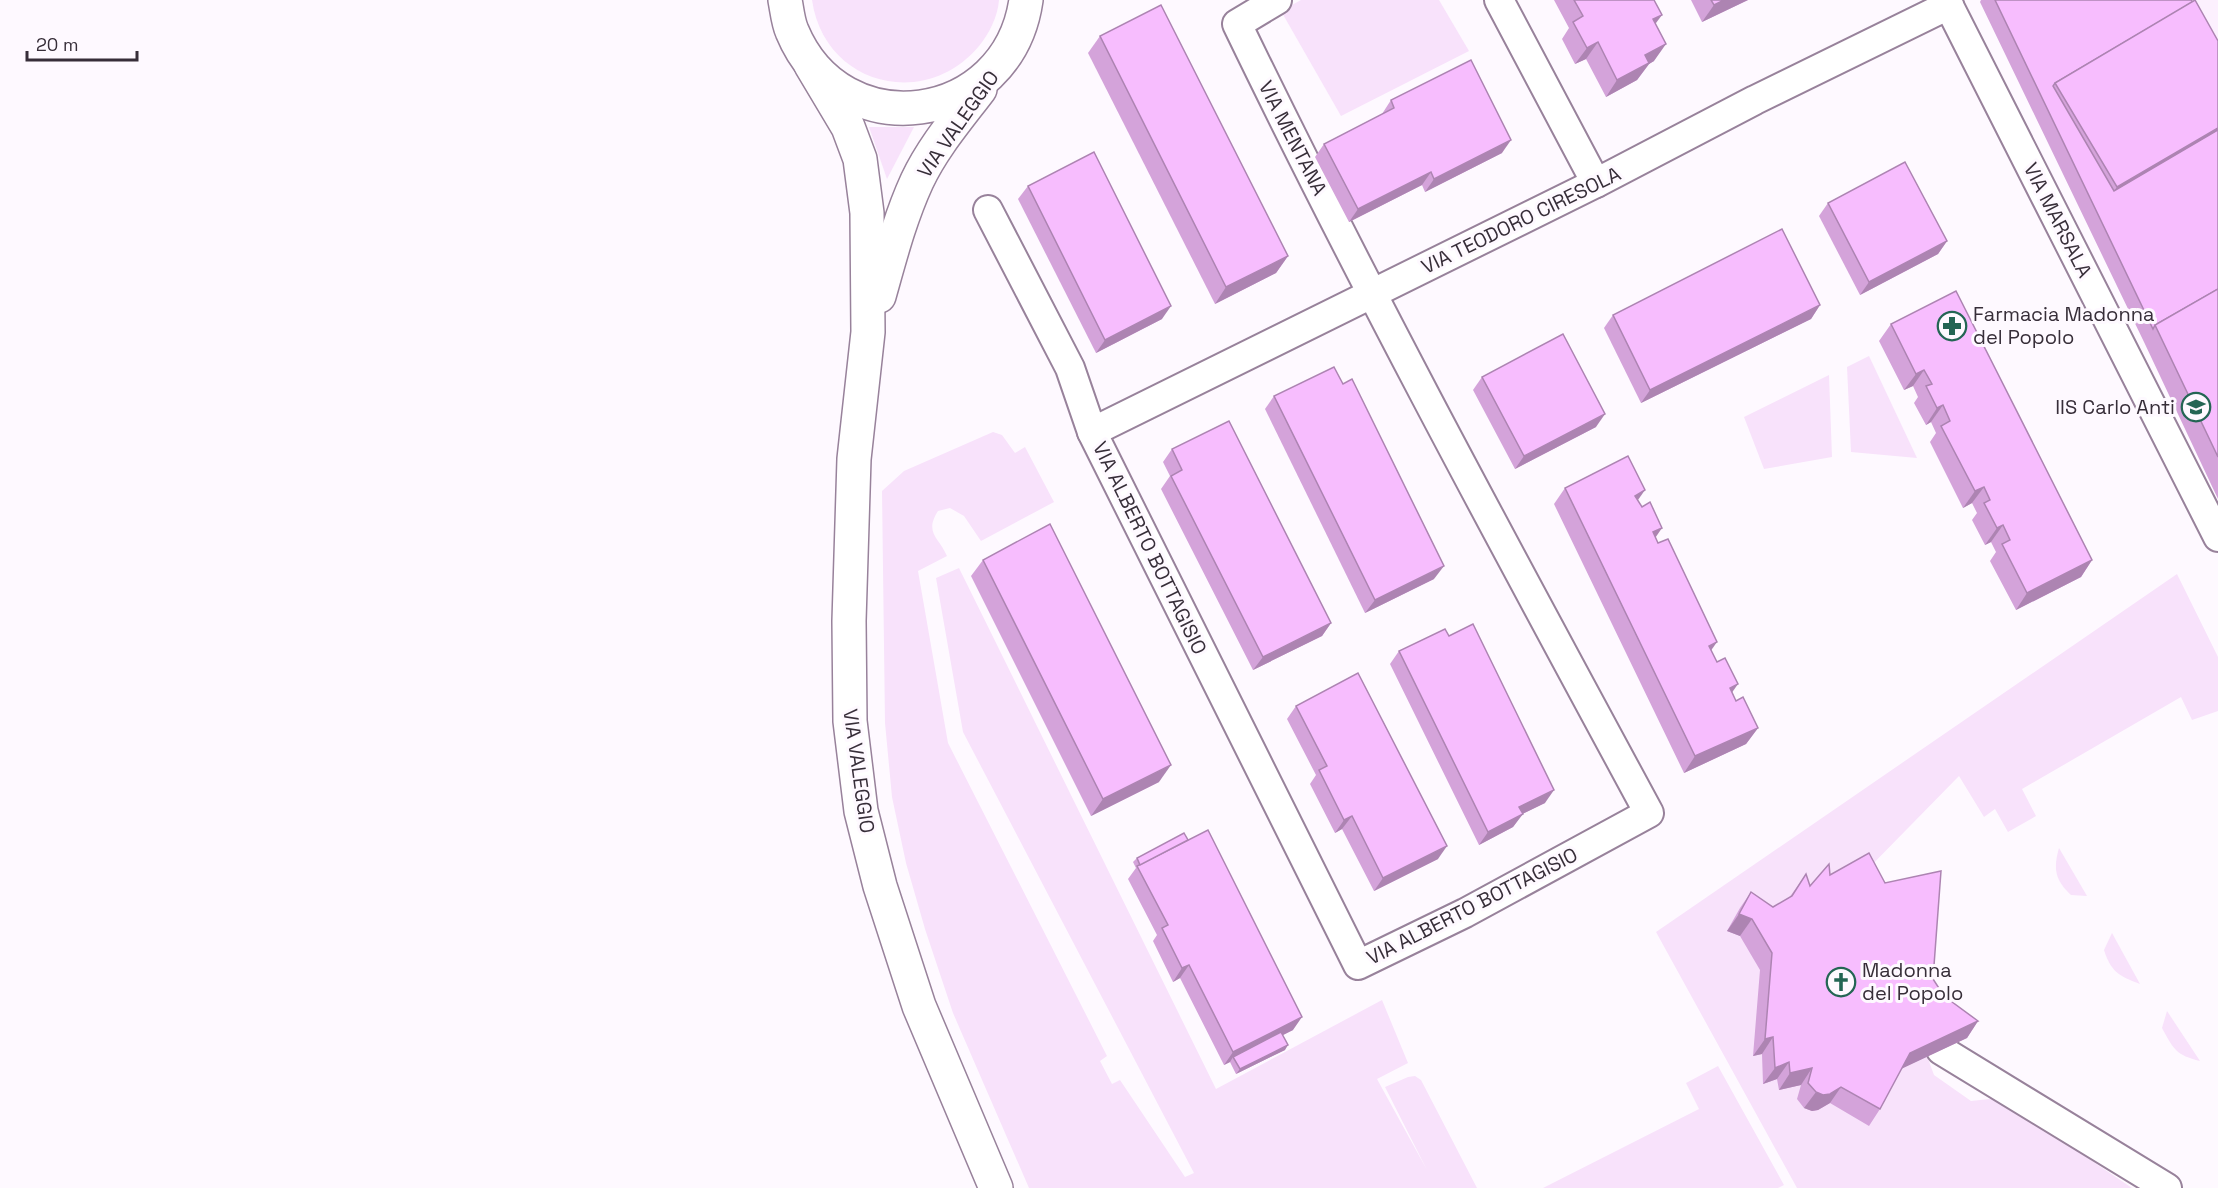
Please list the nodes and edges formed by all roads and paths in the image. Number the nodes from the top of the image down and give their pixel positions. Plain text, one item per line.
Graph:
1 (785, 0) edge
2 (1026, 0) edge
3 (1277, 0) edge
4 (1499, 0) edge
5 (1947, 3) edge
6 (1006, 55) junction
7 (811, 64) junction
8 (1596, 183) junction
9 (988, 210) dead end
10 (1372, 294) junction
11 (868, 332) junction
12 (1092, 432) junction
13 (2218, 537) edge
14 (1941, 1050) edge
15 (996, 1188) edge
16 (2167, 1188) edge

1 - 7 main road, VIA VALEGGIO
2 - 6 main road
3 - 10 street, VIA MENTANA
4 - 8 street
5 - 8 street, VIA TEODORO CIRESOLA
5 - 13 street, VIA MARSALA
6 - 7 main road
6 - 11 main road, VIA VALEGGIO
7 - 11 main road, VIA VALEGGIO
8 - 10 street, VIA TEODORO CIRESOLA
9 - 12 street, VIA ALBERTO BOTTAGISIO
10 - 12 street, VIA TEODORO CIRESOLA
10 - 12 street, VIA ALBERTO BOTTAGISIO
11 - 15 main road, VIA VALEGGIO
14 - 16 street

